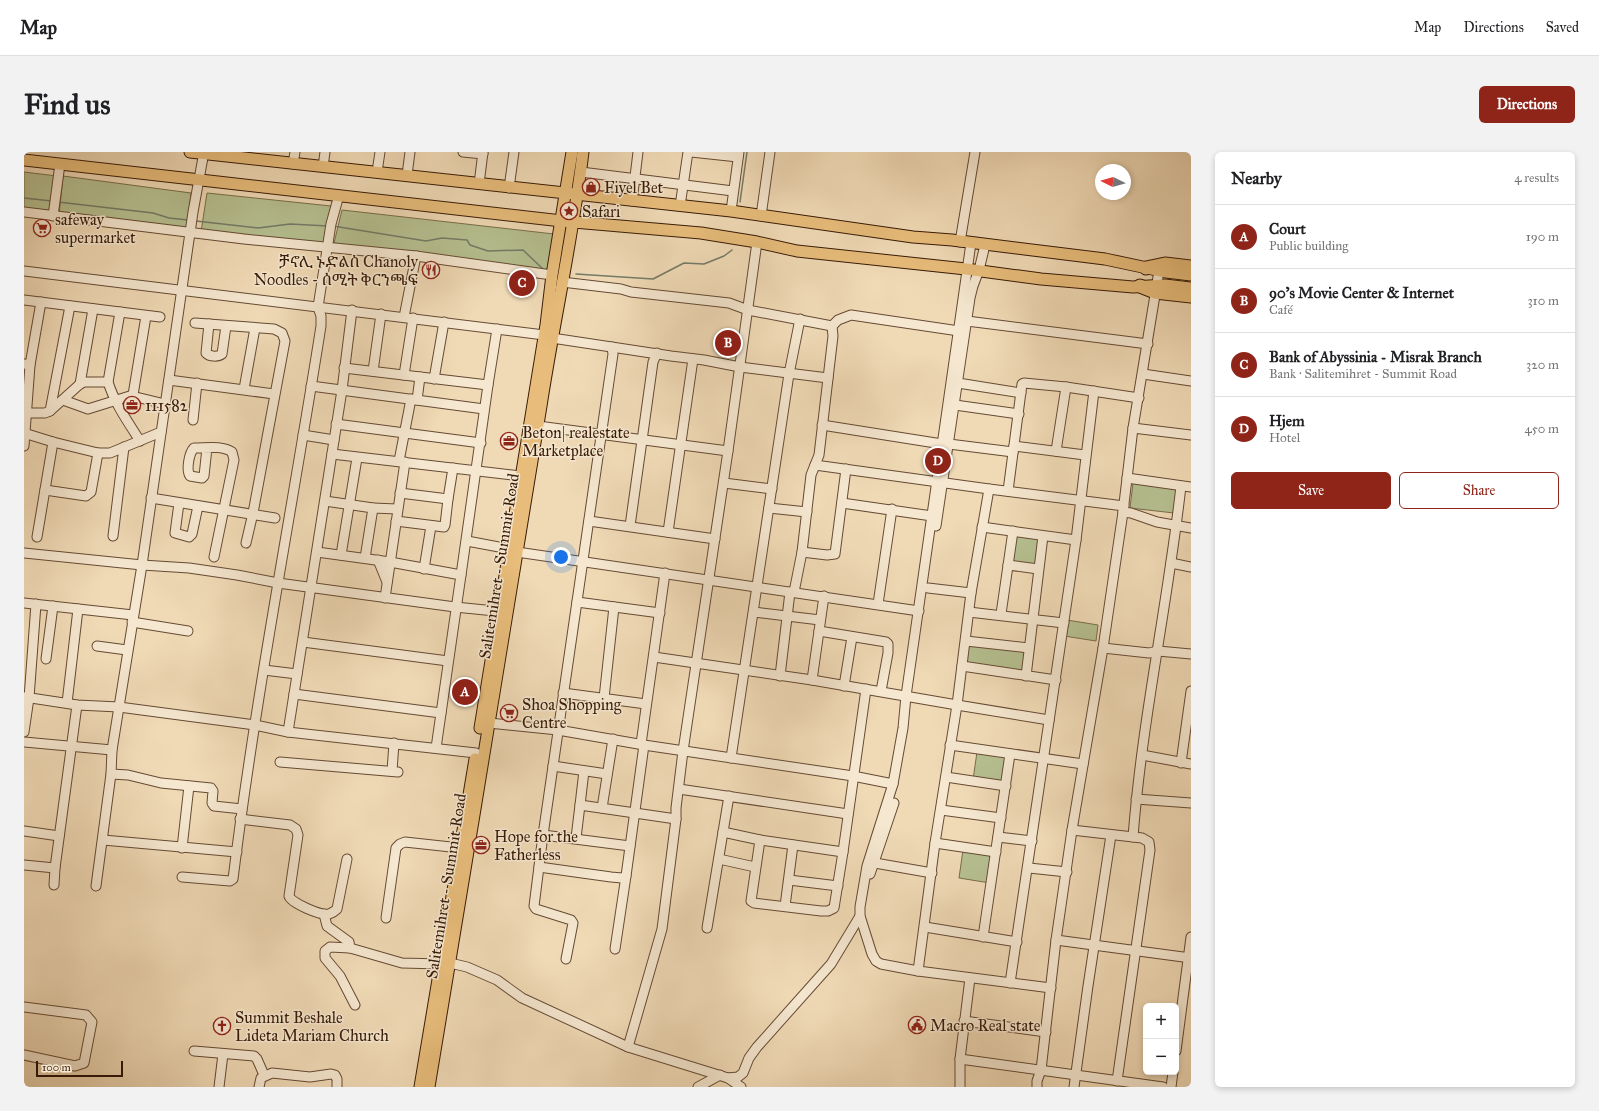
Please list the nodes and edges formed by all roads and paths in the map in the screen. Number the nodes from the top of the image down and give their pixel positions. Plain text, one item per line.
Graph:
1 (190, 152) edge
2 (295, 152) edge
3 (325, 152) edge
4 (380, 152) edge
5 (410, 152) edge
6 (463, 152) edge
7 (514, 152) edge
8 (572, 152) edge
9 (583, 152) edge
10 (638, 152) edge
11 (689, 152) edge
12 (770, 152) edge
13 (975, 152) edge
14 (204, 153) edge
15 (483, 153) edge
16 (240, 155) edge
17 (739, 155) edge
18 (24, 160) edge
19 (60, 164) junction
20 (293, 164) junction
21 (323, 167) junction
22 (377, 172) junction
23 (581, 172) junction
24 (407, 175) junction
25 (635, 178) junction
26 (199, 180) junction
27 (479, 184) junction
28 (684, 184) junction
29 (509, 188) junction
30 (733, 191) junction
31 (339, 195) junction
32 (571, 195) junction
33 (632, 201) junction
34 (680, 206) junction
35 (731, 211) junction
36 (24, 212) edge
37 (53, 216) junction
38 (761, 216) junction
39 (562, 221) junction
40 (573, 222) junction
41 (191, 229) junction
42 (757, 242) junction
43 (966, 242) junction
44 (985, 245) junction
45 (327, 247) junction
46 (416, 256) junction
47 (1191, 267) edge
48 (1155, 268) junction
49 (966, 269) junction
50 (979, 270) junction
51 (24, 271) edge
52 (552, 275) junction
53 (1191, 275) edge
54 (562, 282) junction
55 (1140, 286) joint
56 (1156, 288) junction
57 (1191, 288) edge
58 (182, 290) junction
59 (1191, 296) edge
60 (24, 300) edge
61 (41, 302) junction
62 (70, 306) junction
63 (318, 307) junction
64 (94, 309) junction
65 (352, 310) junction
66 (748, 310) junction
67 (120, 312) junction
68 (381, 314) junction
69 (146, 316) junction
70 (160, 317) dead end
71 (408, 318) junction
72 (800, 320) junction
73 (967, 321) junction
74 (444, 322) junction
75 (195, 323) dead end
76 (209, 324) junction
77 (226, 326) junction
78 (832, 326) junction
79 (255, 328) junction
80 (497, 329) junction
81 (959, 331) junction
82 (548, 332) junction
83 (1148, 344) junction
84 (612, 347) junction
85 (657, 353) junction
86 (693, 359) junction
87 (27, 364) edge
88 (740, 367) junction
89 (344, 368) junction
90 (373, 371) junction
91 (789, 374) junction
92 (1143, 374) junction
93 (404, 375) junction
94 (420, 377) junction
95 (828, 378) junction
96 (434, 379) junction
97 (169, 380) junction
98 (1191, 381) edge
99 (108, 382) junction
100 (197, 383) junction
101 (958, 383) junction
102 (80, 384) junction
103 (488, 385) junction
104 (311, 386) junction
105 (1066, 387) junction
106 (244, 389) junction
107 (342, 390) junction
108 (1094, 391) junction
109 (1021, 393) junction
110 (274, 394) junction
111 (133, 395) junction
112 (1139, 398) junction
113 (414, 399) junction
114 (63, 400) junction
115 (116, 401) junction
116 (165, 404) junction
117 (955, 405) junction
118 (484, 409) junction
119 (50, 411) junction
120 (26, 413) junction
121 (1019, 414) junction
122 (193, 420) dead end
123 (336, 424) junction
124 (538, 426) junction
125 (822, 426) junction
126 (1133, 428) junction
127 (161, 432) junction
128 (25, 433) edge
129 (404, 433) junction
130 (601, 434) junction
131 (303, 435) junction
132 (1191, 435) edge
133 (643, 439) junction
134 (334, 440) junction
135 (140, 441) junction
136 (53, 442) junction
137 (481, 443) junction
138 (680, 444) junction
139 (945, 444) junction
140 (24, 446) edge
141 (124, 447) junction
142 (207, 448) dead end
143 (1013, 449) junction
144 (728, 451) junction
145 (1056, 451) junction
146 (98, 453) junction
147 (332, 454) junction
148 (1086, 455) junction
149 (357, 458) junction
150 (402, 461) junction
151 (814, 465) junction
152 (453, 468) junction
153 (846, 469) junction
154 (476, 470) junction
155 (521, 476) junction
156 (1127, 478) junction
157 (940, 482) junction
158 (724, 483) junction
159 (1181, 486) junction
160 (1191, 487) edge
161 (772, 489) junction
162 (989, 489) junction
163 (45, 490) junction
164 (1008, 491) junction
165 (400, 493) junction
166 (151, 498) junction
167 (448, 499) junction
168 (325, 501) junction
169 (1080, 501) junction
170 (179, 503) junction
171 (842, 503) junction
172 (349, 504) junction
173 (198, 506) junction
174 (373, 508) junction
175 (769, 508) junction
176 (224, 509) junction
177 (397, 509) junction
178 (1124, 509) junction
179 (892, 510) junction
180 (807, 512) junction
181 (253, 514) junction
182 (932, 516) junction
183 (275, 518) dead end
184 (396, 521) junction
185 (589, 521) junction
186 (431, 526) junction
187 (630, 526) junction
188 (1176, 526) junction
189 (982, 527) junction
190 (1191, 528) edge
191 (1013, 531) junction
192 (668, 532) junction
193 (113, 536) dead end
194 (1043, 536) junction
195 (38, 537) dead end
196 (715, 539) junction
197 (1076, 540) junction
198 (467, 541) junction
199 (246, 543) dead end
200 (513, 551) junction
201 (317, 552) junction
202 (802, 552) junction
203 (24, 553) edge
204 (341, 555) junction
205 (214, 558) dead end
206 (365, 558) junction
207 (378, 560) junction
208 (390, 562) junction
209 (583, 562) junction
210 (1171, 563) junction
211 (142, 565) junction
212 (1008, 565) junction
213 (1191, 566) edge
214 (424, 569) junction
215 (1038, 569) junction
216 (665, 573) junction
217 (461, 575) junction
218 (709, 580) junction
219 (387, 582) junction
220 (278, 583) junction
221 (311, 587) junction
222 (758, 587) junction
223 (928, 588) junction
224 (792, 592) junction
225 (971, 593) junction
226 (824, 596) junction
227 (384, 598) junction
228 (577, 602) junction
229 (24, 603) edge
230 (36, 604) junction
231 (878, 604) junction
232 (53, 606) junction
233 (455, 607) junction
234 (614, 608) junction
235 (78, 609) junction
236 (919, 611) junction
237 (504, 612) junction
238 (754, 612) junction
239 (969, 612) junction
240 (660, 614) junction
241 (1001, 614) junction
242 (787, 616) junction
243 (133, 618) junction
244 (1033, 619) junction
245 (820, 620) junction
246 (1064, 623) junction
247 (188, 631) dead end
248 (819, 631) junction
249 (852, 637) junction
250 (966, 641) junction
251 (303, 642) junction
252 (97, 646) dead end
253 (1029, 648) junction
254 (1103, 648) junction
255 (127, 650) junction
256 (1158, 651) junction
257 (1191, 654) edge
258 (654, 657) junction
259 (46, 660) dead end
260 (448, 661) junction
261 (697, 663) junction
262 (962, 666) junction
263 (264, 670) junction
264 (745, 670) junction
265 (297, 674) junction
266 (780, 676) junction
267 (1026, 676) junction
268 (812, 680) junction
269 (1056, 680) junction
270 (844, 686) junction
271 (866, 690) junction
272 (881, 691) junction
273 (1191, 691) edge
274 (563, 693) junction
275 (294, 694) junction
276 (909, 696) junction
277 (26, 697) edge
278 (604, 698) junction
279 (67, 703) junction
280 (646, 704) junction
281 (77, 705) junction
282 (957, 706) junction
283 (119, 707) junction
284 (441, 712) junction
285 (1049, 720) junction
286 (489, 723) junction
287 (255, 725) junction
288 (558, 730) junction
289 (24, 732) edge
290 (288, 732) junction
291 (612, 739) junction
292 (24, 742) edge
293 (394, 743) junction
294 (643, 745) junction
295 (950, 745) junction
296 (71, 747) junction
297 (436, 748) junction
298 (112, 750) junction
299 (684, 751) junction
300 (476, 753) junction
301 (1010, 754) junction
302 (1142, 755) junction
303 (731, 758) junction
304 (1043, 758) junction
305 (280, 762) dead end
306 (1181, 763) junction
307 (1083, 764) junction
308 (1191, 764) edge
309 (553, 766) junction
310 (584, 771) junction
311 (111, 774) junction
312 (607, 774) junction
313 (853, 776) junction
314 (946, 777) junction
315 (893, 784) junction
316 (190, 786) junction
317 (1006, 786) junction
318 (679, 789) junction
319 (729, 796) junction
320 (1136, 799) junction
321 (1191, 803) edge
322 (580, 805) junction
323 (602, 808) junction
324 (242, 810) junction
325 (941, 810) junction
326 (635, 813) junction
327 (848, 814) junction
328 (1001, 818) junction
329 (676, 819) junction
330 (240, 820) junction
331 (1072, 830) junction
332 (24, 831) edge
333 (723, 832) junction
334 (543, 835) junction
335 (1111, 835) junction
336 (59, 836) junction
337 (998, 837) junction
338 (1133, 837) junction
339 (576, 838) junction
340 (103, 840) junction
341 (760, 840) junction
342 (1032, 841) junction
343 (935, 843) junction
344 (793, 845) junction
345 (630, 846) junction
346 (182, 848) junction
347 (460, 848) junction
348 (237, 852) junction
349 (844, 852) junction
350 (996, 852) junction
351 (347, 859) dead end
352 (719, 860) junction
353 (24, 864) edge
354 (875, 864) junction
355 (539, 867) junction
356 (756, 867) junction
357 (55, 868) junction
358 (1029, 868) junction
359 (1067, 872) junction
360 (932, 874) junction
361 (626, 876) junction
362 (182, 877) dead end
363 (789, 880) junction
364 (866, 882) junction
365 (54, 885) dead end
366 (96, 886) dead end
367 (838, 886) junction
368 (785, 906) junction
369 (324, 914) junction
370 (860, 916) junction
371 (386, 918) dead end
372 (925, 927) junction
373 (707, 928) dead end
374 (983, 936) junction
375 (1191, 937) edge
376 (1056, 940) junction
377 (1017, 942) junction
378 (1094, 946) junction
379 (350, 948) junction
380 (615, 949) dead end
381 (1135, 950) junction
382 (1190, 958) edge
383 (566, 959) dead end
384 (446, 961) junction
385 (918, 971) junction
386 (970, 978) junction
387 (1010, 983) junction
388 (1051, 988) junction
389 (355, 1005) dead end
390 (24, 1007) edge
391 (964, 1021) junction
392 (1046, 1032) junction
393 (1178, 1039) edge
394 (628, 1047) junction
395 (431, 1049) junction
396 (194, 1051) dead end
397 (223, 1054) junction
398 (24, 1055) edge
399 (960, 1059) junction
400 (1041, 1070) junction
401 (264, 1075) junction
402 (1075, 1075) junction
403 (1173, 1075) edge
404 (724, 1076) junction
405 (1117, 1081) junction
406 (219, 1087) edge
407 (259, 1087) edge
408 (337, 1087) edge
409 (420, 1087) edge
410 (429, 1087) edge
411 (698, 1087) edge
412 (741, 1087) edge
413 (960, 1087) edge
414 (1037, 1087) edge
415 (1074, 1087) edge
416 (1163, 1087) edge
417 (1171, 1087) edge

1 - 14 main road
2 - 20 street
3 - 21 street
4 - 22 street
5 - 24 street
6 - 15 street
7 - 29 street
8 - 32 main road
9 - 23 main road
10 - 25 street
11 - 17 street
11 - 28 street
12 - 38 street
13 - 43 street
14 - 16 main road
14 - 26 street
15 - 27 street
16 - 20 main road
17 - 30 street
18 - 19 main road
19 - 26 main road
19 - 37 street
20 - 21 main road
21 - 22 main road
22 - 24 main road
23 - 25 street
23 - 32 main road
24 - 27 main road
25 - 28 street
25 - 33 street
26 - 31 main road
26 - 41 street
27 - 29 main road
28 - 30 street
28 - 34 street
29 - 32 main road
30 - 35 street
31 - 39 main road
31 - 45 street
32 - 33 main road
32 - 39 main road, Salitemihret - Summit Road
32 - 40 main road
33 - 34 main road
34 - 35 main road
35 - 38 main road
36 - 37 street
37 - 41 street
38 - 43 main road
39 - 40 main road
39 - 52 main road, Salitemihret - Summit Road
40 - 42 main road
40 - 54 main road, Salitemihret - Summit Road
41 - 45 street
41 - 58 street
42 - 49 main road
42 - 66 street
43 - 44 main road
43 - 49 street
44 - 48 main road
44 - 50 street
45 - 46 street
45 - 63 street
46 - 52 street
46 - 71 street
47 - 48 highway
48 - 53 main road
48 - 56 street
49 - 50 main road
49 - 81 street
50 - 55 main road
50 - 73 street
51 - 58 street
52 - 82 main road, Salitemihret - Summit Road
54 - 66 street
54 - 82 main road, Salitemihret - Summit Road
55 - 56 highway
56 - 57 main road
56 - 59 highway
56 - 83 street
58 - 63 street
58 - 97 street
60 - 61 street
61 - 62 street
61 - 87 street
62 - 64 street
62 - 119 street
63 - 65 street
63 - 104 street
64 - 67 street
64 - 102 street
65 - 68 street
65 - 89 street
66 - 72 street
66 - 88 street
67 - 69 street
67 - 99 street
68 - 71 street
68 - 90 street
69 - 70 street
69 - 111 street
71 - 74 street
71 - 93 street
72 - 78 street
72 - 91 street
73 - 83 street
73 - 101 street
74 - 80 street
74 - 96 street
75 - 76 street
76 - 77 street
76 - 77 street
77 - 79 street
78 - 81 street
78 - 95 street
79 - 106 street
79 - 110 street
80 - 82 street
80 - 103 street
81 - 139 street
82 - 84 street
82 - 124 main road, Salitemihret - Summit Road
82 - 155 main road
83 - 92 street
84 - 85 street
84 - 130 street
85 - 86 street
85 - 133 street
86 - 88 street
86 - 138 street
87 - 120 street
88 - 91 street
88 - 144 street
89 - 90 street
89 - 107 street
90 - 93 street
91 - 95 street
91 - 161 street
92 - 98 street
92 - 112 street
93 - 94 street
94 - 96 street
94 - 113 street
95 - 125 street
96 - 103 street
97 - 100 street
97 - 116 street
99 - 102 street
99 - 115 street
100 - 106 street
100 - 122 street
101 - 109 street
101 - 117 street
102 - 114 street
103 - 118 street
104 - 107 street
104 - 131 street
105 - 108 street
105 - 109 street
105 - 145 street
106 - 110 street
107 - 113 street
107 - 123 street
108 - 112 street
108 - 148 street
109 - 121 street
110 - 181 street
111 - 115 street
111 - 116 street
112 - 126 street
113 - 118 street
113 - 129 street
114 - 115 street
114 - 119 street
115 - 135 street
116 - 127 street
117 - 121 street
117 - 139 street
118 - 137 street
119 - 120 street
120 - 128 street
121 - 143 street
123 - 129 street
123 - 134 street
124 - 130 street
124 - 200 main road, Salitemihret - Summit Road
125 - 139 street
125 - 151 street
126 - 132 street
126 - 156 street
127 - 135 street
127 - 166 street
128 - 136 street
128 - 140 street
129 - 137 street
129 - 150 street
130 - 133 street
130 - 185 street
131 - 134 street
131 - 220 street
133 - 138 street
133 - 187 street
134 - 147 street
135 - 141 street
136 - 146 street
136 - 163 street
137 - 154 street
138 - 144 street
138 - 192 street
139 - 143 street
139 - 157 street
141 - 146 street
141 - 193 street
142 - 176 street
143 - 145 street
143 - 164 street
144 - 158 street
145 - 148 street
146 - 163 street
147 - 149 street
147 - 168 street
148 - 169 street
149 - 150 street
149 - 172 street
150 - 152 street
150 - 165 street
151 - 153 street
151 - 180 street
152 - 154 street
152 - 167 street
153 - 157 street
153 - 171 street
154 - 155 street
154 - 198 street
155 - 200 main road
156 - 159 street
156 - 178 street
157 - 162 street
157 - 182 street
157 - 223 street
158 - 161 street
158 - 196 street
159 - 160 street
159 - 188 street
161 - 175 street
162 - 164 street
162 - 189 street
163 - 195 street
164 - 169 street
165 - 167 street
165 - 177 street
166 - 170 street
166 - 211 street
167 - 186 street
168 - 172 street
168 - 201 street
169 - 178 street
169 - 197 street
170 - 173 street
170 - 173 street
171 - 179 street
171 - 202 street
172 - 174 street
172 - 204 street
173 - 176 street
174 - 177 street
174 - 206 street
175 - 180 street
175 - 222 street
176 - 181 street
176 - 205 street
177 - 184 street
178 - 188 street
178 - 254 street
179 - 182 street
179 - 231 street
180 - 202 street
181 - 183 street
181 - 199 street
182 - 236 street
184 - 186 street
184 - 208 street
185 - 187 street
185 - 209 street
186 - 214 street
187 - 192 street
188 - 190 street
188 - 210 street
189 - 191 street
189 - 225 street
191 - 194 street
191 - 212 street
192 - 196 street
194 - 197 street
194 - 215 street
196 - 218 street
197 - 246 street
198 - 200 street
198 - 217 street
200 - 209 street
200 - 237 main road, Salitemihret - Summit Road
201 - 204 street
201 - 221 street
202 - 224 street
203 - 211 street
204 - 206 street
206 - 207 street
207 - 208 street
207 - 219 street
208 - 214 street
208 - 219 street
209 - 216 street
209 - 228 street
210 - 213 street
210 - 256 street
211 - 220 street
211 - 243 street
212 - 215 street
212 - 241 street
214 - 217 street
215 - 244 street
216 - 218 street
216 - 240 street
217 - 233 street
218 - 222 street
218 - 261 street
219 - 227 street
220 - 221 street
220 - 263 street
221 - 227 street
221 - 251 street
222 - 224 street
222 - 238 street
223 - 225 street
223 - 276 street
224 - 226 street
224 - 242 street
225 - 239 street
226 - 231 street
226 - 245 street
227 - 233 street
228 - 234 street
228 - 274 street
229 - 230 street
230 - 232 street
230 - 277 street
231 - 236 street
232 - 235 street
232 - 259 street
233 - 237 street
233 - 260 street
234 - 240 street
234 - 278 street
235 - 243 street
235 - 279 street
236 - 276 street
237 - 286 main road, Salitemihret - Summit Road
237 - 300 main road
238 - 242 street
238 - 264 street
239 - 241 street
239 - 250 street
240 - 258 street
241 - 244 street
242 - 245 street
242 - 266 street
243 - 247 street
243 - 255 street
244 - 246 street
244 - 253 street
245 - 248 street
246 - 269 street
248 - 249 street
248 - 268 street
249 - 270 street
249 - 272 street
250 - 253 street
250 - 262 street
251 - 260 street
251 - 265 street
252 - 255 street
253 - 267 street
254 - 256 street
254 - 307 street
255 - 283 street
256 - 257 street
256 - 302 street
258 - 261 street
258 - 280 street
260 - 284 street
261 - 264 street
261 - 299 street
262 - 267 street
262 - 282 street
263 - 265 street
263 - 287 street
264 - 266 street
264 - 303 street
265 - 275 street
266 - 268 street
267 - 269 street
268 - 270 street
269 - 285 street
270 - 271 street
271 - 272 street
271 - 313 street
272 - 276 street
273 - 306 street
274 - 278 street
274 - 288 street
275 - 284 street
275 - 290 street
276 - 282 street
276 - 315 street
276 - 354 street
277 - 279 street
277 - 289 street
278 - 280 street
279 - 281 street
280 - 294 street
281 - 283 street
281 - 296 street
282 - 285 street
282 - 295 street
283 - 287 street
283 - 298 street
284 - 297 street
285 - 304 street
286 - 288 street
286 - 384 main road, Salitemihret - Summit Road
287 - 290 street
287 - 324 street
288 - 291 street
288 - 309 street
290 - 293 street
291 - 294 street
291 - 312 street
292 - 296 street
293 - 297 street
293 - 305 street
294 - 299 street
294 - 326 street
295 - 301 street
295 - 314 street
296 - 298 street
296 - 336 street
297 - 300 street
298 - 311 street
299 - 303 street
299 - 318 street
300 - 347 main road
301 - 304 street
301 - 317 street
302 - 306 street
302 - 320 street
303 - 313 street
304 - 307 street
304 - 342 street
306 - 308 street
307 - 331 street
309 - 310 street
309 - 334 street
310 - 312 street
310 - 322 street
311 - 316 street
311 - 340 street
312 - 323 street
313 - 315 street
313 - 327 street
314 - 317 street
314 - 325 street
315 - 364 street
316 - 324 street
316 - 346 street
317 - 328 street
318 - 319 street
318 - 329 street
319 - 327 street
319 - 333 street
320 - 321 street
320 - 338 street
322 - 323 street
322 - 339 street
323 - 326 street
324 - 330 street
325 - 328 street
325 - 343 street
326 - 329 street
326 - 345 street
327 - 349 street
328 - 337 street
329 - 394 street
330 - 348 street
330 - 369 street
331 - 335 street
331 - 359 street
332 - 336 street
333 - 341 street
333 - 352 street
334 - 339 street
334 - 355 street
335 - 338 street
335 - 378 street
336 - 357 street
337 - 342 street
337 - 350 street
338 - 381 street
339 - 345 street
340 - 346 street
340 - 366 street
341 - 344 street
341 - 356 street
342 - 358 street
343 - 350 street
343 - 360 street
344 - 349 street
344 - 363 street
345 - 361 street
346 - 348 street
347 - 371 street
347 - 384 main road
348 - 362 street
349 - 367 street
350 - 374 street
351 - 369 street
352 - 356 street
352 - 373 street
353 - 357 street
354 - 360 street
354 - 364 street
355 - 361 street
355 - 383 street
356 - 368 street
357 - 365 street
358 - 359 street
358 - 377 street
359 - 376 street
360 - 372 street
361 - 380 street
363 - 367 street
363 - 368 street
364 - 370 street
367 - 368 street
369 - 379 street
370 - 385 street
370 - 404 street
372 - 374 street
372 - 385 street
374 - 377 street
375 - 382 street
376 - 378 street
376 - 388 street
377 - 387 street
378 - 381 street
378 - 402 street
379 - 384 street
379 - 389 street
381 - 382 street
381 - 405 street
382 - 393 street
384 - 394 street
384 - 395 main road, Salitemihret - Summit Road
385 - 386 street
386 - 387 street
386 - 391 street
387 - 388 street
388 - 392 street
390 - 398 street
391 - 392 street
391 - 399 street
392 - 400 street
394 - 404 street
395 - 409 main road
395 - 410 main road
396 - 397 street
397 - 401 street
397 - 406 street
399 - 400 street
399 - 413 street
400 - 402 street
400 - 414 street
401 - 407 street
401 - 408 street
402 - 405 street
402 - 415 street
403 - 417 street
404 - 411 street
404 - 412 street
405 - 416 street

